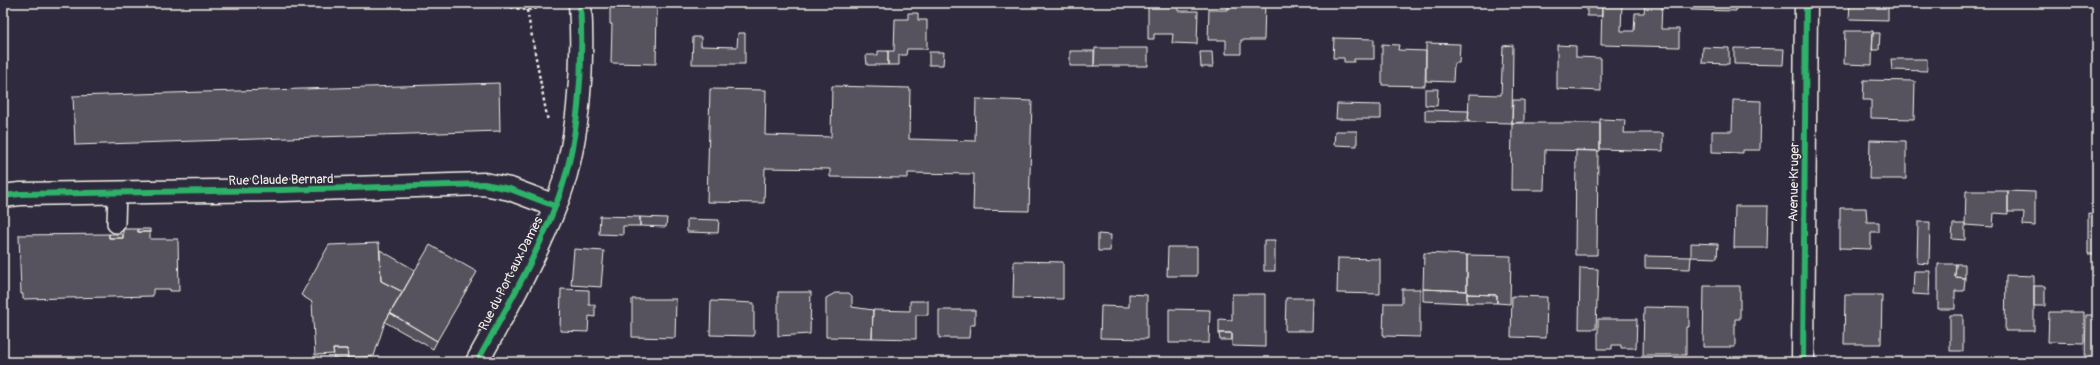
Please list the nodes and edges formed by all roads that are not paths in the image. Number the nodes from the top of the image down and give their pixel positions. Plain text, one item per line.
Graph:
1 (580, 3) edge
2 (1806, 3) edge
3 (116, 192) junction
4 (3, 196) edge
5 (556, 206) junction
6 (116, 224) dead end
7 (477, 362) edge
8 (1803, 362) edge

1 - 5 street, Rue du Port aux Dames
2 - 8 street, Avenue Kruger
3 - 4 street, Rue Claude Bernard
3 - 5 street, Rue Claude Bernard
3 - 6 lane
5 - 7 street, Rue du Port aux Dames

